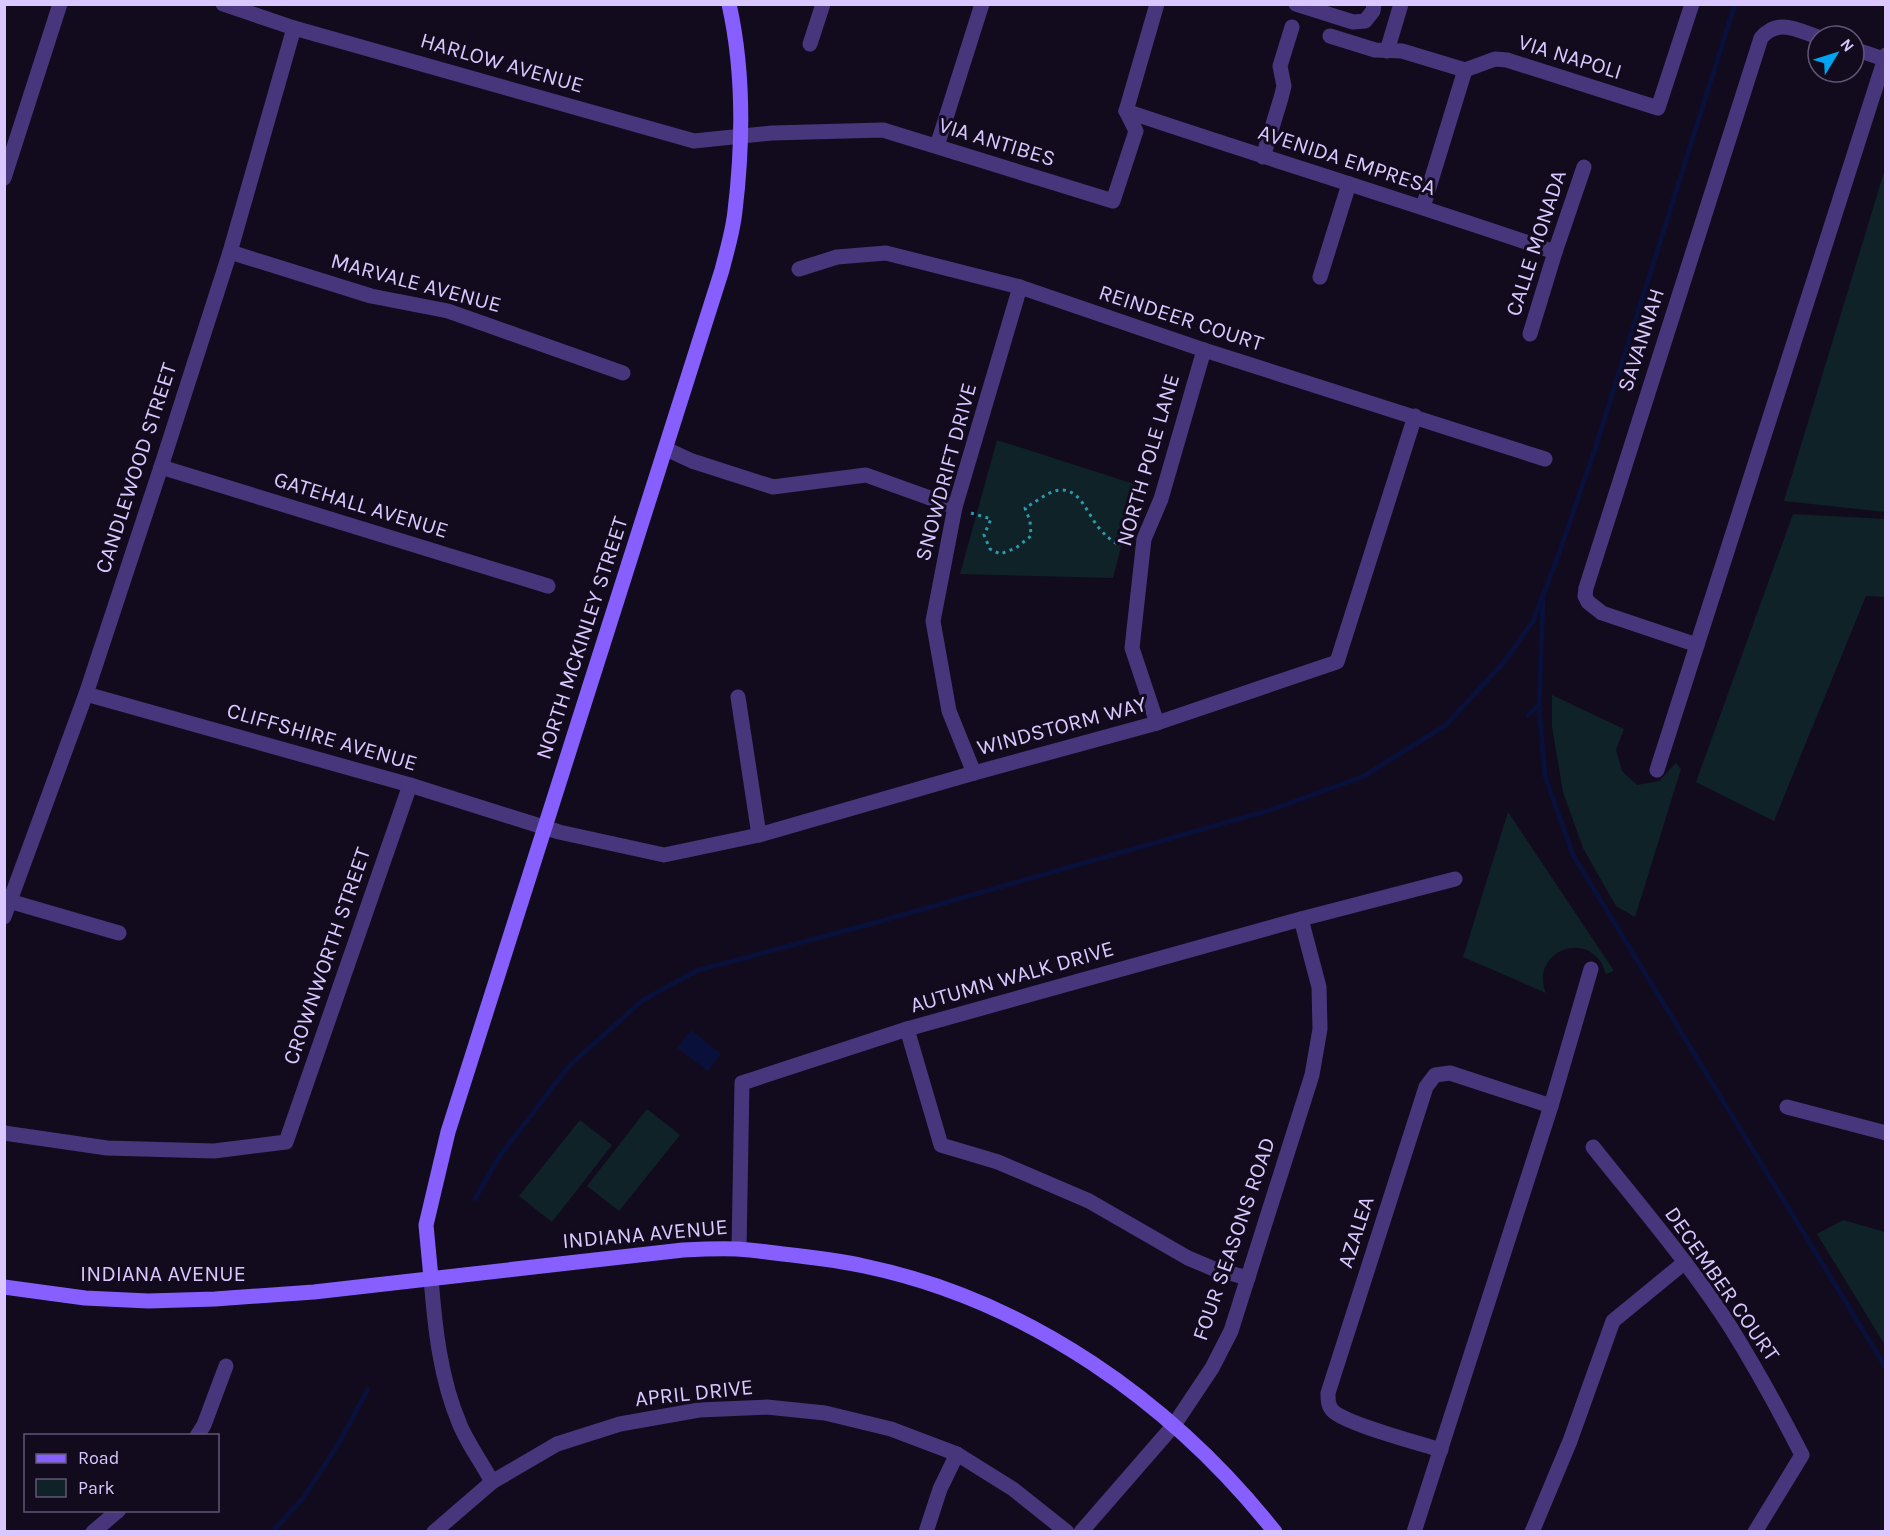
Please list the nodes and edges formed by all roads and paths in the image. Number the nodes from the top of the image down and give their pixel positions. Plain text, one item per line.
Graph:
1 (60, 4) edge
2 (223, 4) edge
3 (729, 4) edge
4 (823, 4) edge
5 (982, 4) edge
6 (1157, 4) edge
7 (1296, 4) edge
8 (1374, 4) edge
9 (1401, 4) edge
10 (1692, 4) edge
11 (1292, 27) dead end
12 (294, 28) junction
13 (1806, 33) edge
14 (1330, 36) dead end
15 (810, 44) dead end
16 (1387, 51) junction
17 (1866, 52) edge
18 (1885, 57) edge
19 (1465, 69) junction
20 (1126, 111) junction
21 (772, 133) joint
22 (740, 137) junction
23 (937, 146) junction
24 (1263, 157) junction
25 (1584, 167) dead end
26 (4, 178) edge
27 (1349, 184) junction
28 (1423, 207) junction
29 (230, 252) junction
30 (1555, 252) junction
31 (799, 269) dead end
32 (1320, 277) dead end
33 (1020, 287) junction
34 (1530, 334) dead end
35 (1204, 350) junction
36 (623, 373) dead end
37 (1415, 416) junction
38 (666, 449) junction
39 (1545, 459) dead end
40 (161, 467) junction
41 (955, 507) junction
42 (971, 513) dead end
43 (1118, 544) dead end
44 (549, 586) dead end
45 (1697, 645) junction
46 (86, 694) junction
47 (738, 697) dead end
48 (1157, 723) junction
49 (1657, 770) dead end
50 (974, 773) junction
51 (410, 785) junction
52 (545, 827) junction
53 (759, 835) junction
54 (1455, 879) dead end
55 (9, 901) junction
56 (4, 917) edge
57 (1301, 919) junction
58 (119, 933) dead end
59 (1591, 969) dead end
60 (907, 1029) junction
61 (1551, 1106) junction
62 (1787, 1107) dead end
63 (1886, 1132) edge
64 (4, 1133) edge
65 (1593, 1147) dead end
66 (739, 1249) junction
67 (1685, 1262) junction
68 (431, 1278) junction
69 (1248, 1278) junction
70 (4, 1287) edge
71 (226, 1366) dead end
72 (1174, 1425) junction
73 (198, 1434) edge
74 (1441, 1450) junction
75 (957, 1454) junction
76 (492, 1482) junction
77 (117, 1512) edge
78 (93, 1532) edge
79 (434, 1532) edge
80 (926, 1532) edge
81 (1067, 1532) edge
82 (1081, 1532) edge
83 (1275, 1532) edge
84 (1414, 1532) edge
85 (1532, 1532) edge
86 (1755, 1532) edge

1 - 26 street
2 - 12 street, HARLOW AVENUE
3 - 22 street, NORTH MCKINLEY STREET
4 - 15 street
5 - 23 street
6 - 20 street
7 - 8 street
9 - 16 street
10 - 19 street, VIA NAPOLI
11 - 24 street
12 - 22 street, HARLOW AVENUE
12 - 29 street, CANDLEWOOD STREET
13 - 45 street, SAVANNAH
14 - 16 street
16 - 19 street
17 - 18 street
18 - 45 street
19 - 28 street
20 - 23 street, VIA ANTIBES
20 - 24 street, AVENIDA EMPRESA
21 - 22 street, HARLOW AVENUE
21 - 23 street, VIA ANTIBES
22 - 38 street, NORTH MCKINLEY STREET
24 - 27 street, AVENIDA EMPRESA
25 - 30 street, CALLE MONADA
27 - 28 street, AVENIDA EMPRESA
27 - 32 street
28 - 30 street, AVENIDA EMPRESA
29 - 36 street, MARVALE AVENUE
29 - 40 street, CANDLEWOOD STREET
30 - 34 street, CALLE MONADA
31 - 33 street, REINDEER COURT
33 - 35 street, REINDEER COURT
33 - 41 street, SNOWDRIFT DRIVE
35 - 37 street, REINDEER COURT
35 - 48 street, NORTH POLE LANE
37 - 39 street, REINDEER COURT
37 - 48 street, WINDSTORM WAY
38 - 41 street
38 - 52 street, NORTH MCKINLEY STREET
40 - 44 street, GATEHALL AVENUE
40 - 46 street, CANDLEWOOD STREET
41 - 50 street, SNOWDRIFT DRIVE
42 - 43 path
45 - 49 street
46 - 51 street, CLIFFSHIRE AVENUE
46 - 55 street, CANDLEWOOD STREET
47 - 53 street
48 - 50 street, WINDSTORM WAY
50 - 53 street, WINDSTORM WAY
51 - 52 street, CLIFFSHIRE AVENUE
51 - 64 street, CROWNWORTH STREET
52 - 53 street, WINDSTORM WAY
52 - 68 street, NORTH MCKINLEY STREET
54 - 57 street, AUTUMN WALK DRIVE
55 - 56 street, CANDLEWOOD STREET
55 - 58 street
57 - 60 street, AUTUMN WALK DRIVE
57 - 69 street, FOUR SEASONS ROAD
59 - 61 street
60 - 66 street, AUTUMN WALK DRIVE
60 - 69 street
61 - 74 street
61 - 74 street, AZALEA
62 - 63 street
65 - 67 street, DECEMBER COURT
66 - 68 street, INDIANA AVENUE
66 - 72 street, INDIANA AVENUE
67 - 85 street
67 - 86 street, DECEMBER COURT
68 - 70 street, INDIANA AVENUE
68 - 76 street
69 - 72 street, FOUR SEASONS ROAD
71 - 73 street
72 - 82 street, FOUR SEASONS ROAD
72 - 83 street, INDIANA AVENUE
74 - 84 street
75 - 76 street, APRIL DRIVE
75 - 80 street
75 - 81 street, APRIL DRIVE
76 - 79 street, APRIL DRIVE
77 - 78 street

